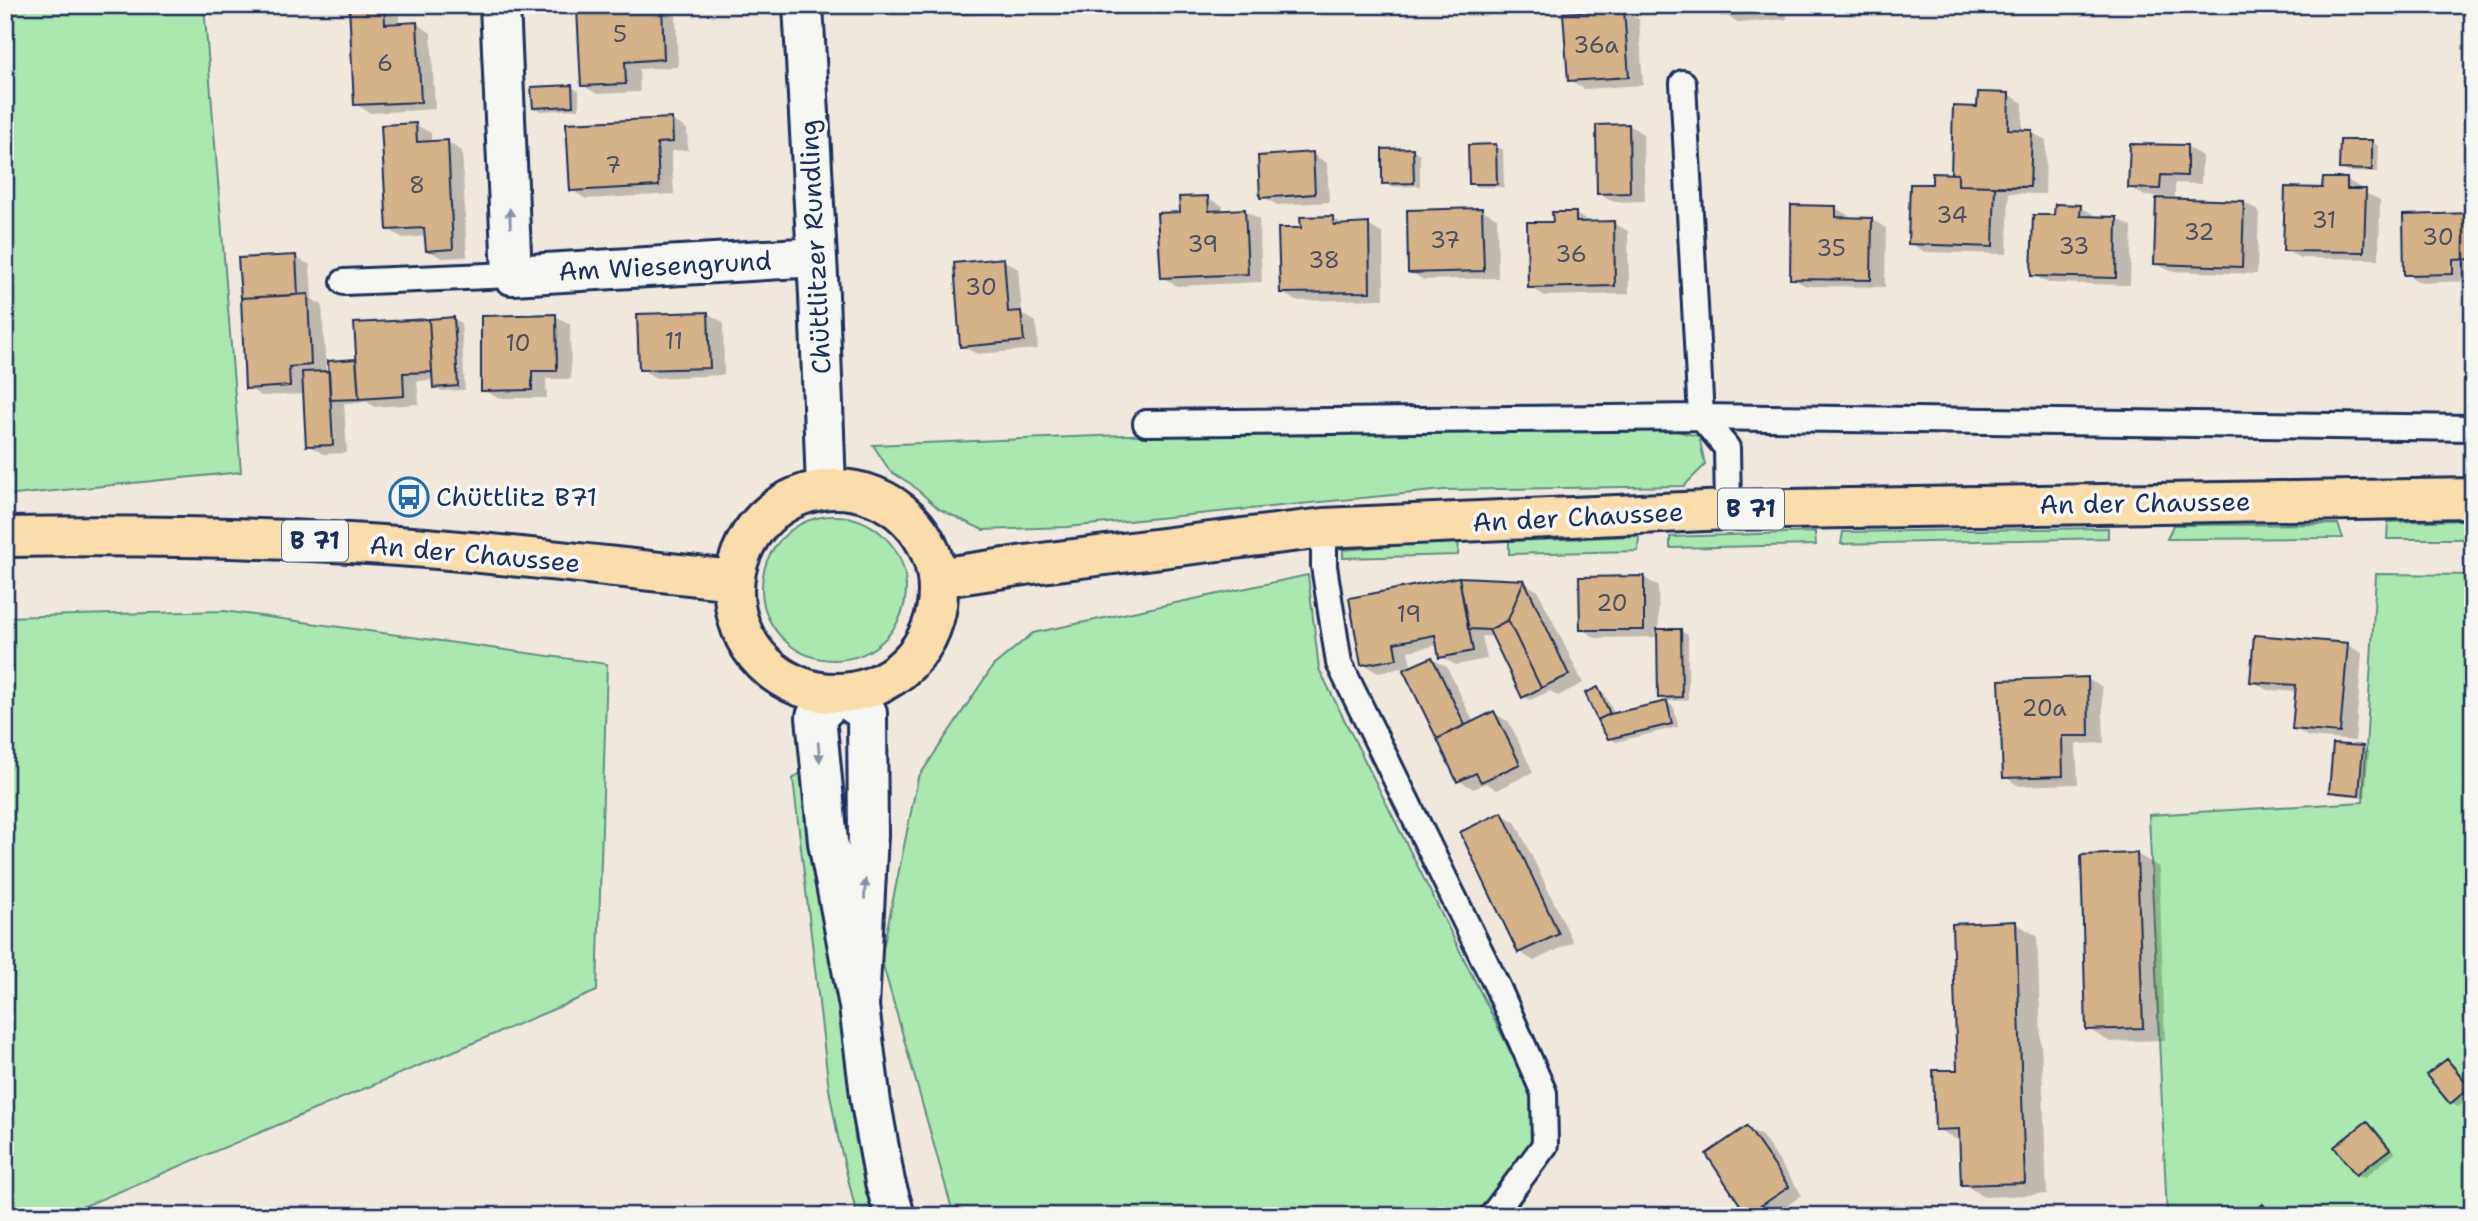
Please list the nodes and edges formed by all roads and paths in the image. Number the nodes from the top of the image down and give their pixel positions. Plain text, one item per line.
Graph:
1 (500, 5) edge
2 (803, 5) edge
3 (1683, 83) dead end
4 (817, 257) junction
5 (512, 275) junction
6 (344, 282) dead end
7 (1701, 417) junction
8 (1146, 423) dead end
9 (2473, 428) edge
10 (826, 488) junction
11 (2473, 498) edge
12 (1728, 510) junction
13 (1324, 528) junction
14 (5, 537) edge
15 (938, 578) junction
16 (734, 580) junction
17 (839, 694) junction
18 (895, 1216) edge
19 (1492, 1216) edge

5 -> 1 street
2 - 4 street, Chüttlitzer Rundling
3 - 7 lane
4 - 5 street, Am Wiesengrund
4 - 10 street, Chüttlitzer Rundling
5 - 6 lane, Am Wiesengrund
7 - 8 lane
7 - 9 lane
7 - 12 lane
10 - 15 main road
10 - 16 main road
11 - 12 main road, An der Chaussee / B 71
12 - 13 main road, An der Chaussee / B 71
13 - 15 main road, An der Chaussee / B 71
13 - 19 lane
14 - 16 main road, An der Chaussee / B 71
15 - 17 main road
16 - 17 main road
17 - 18 street

